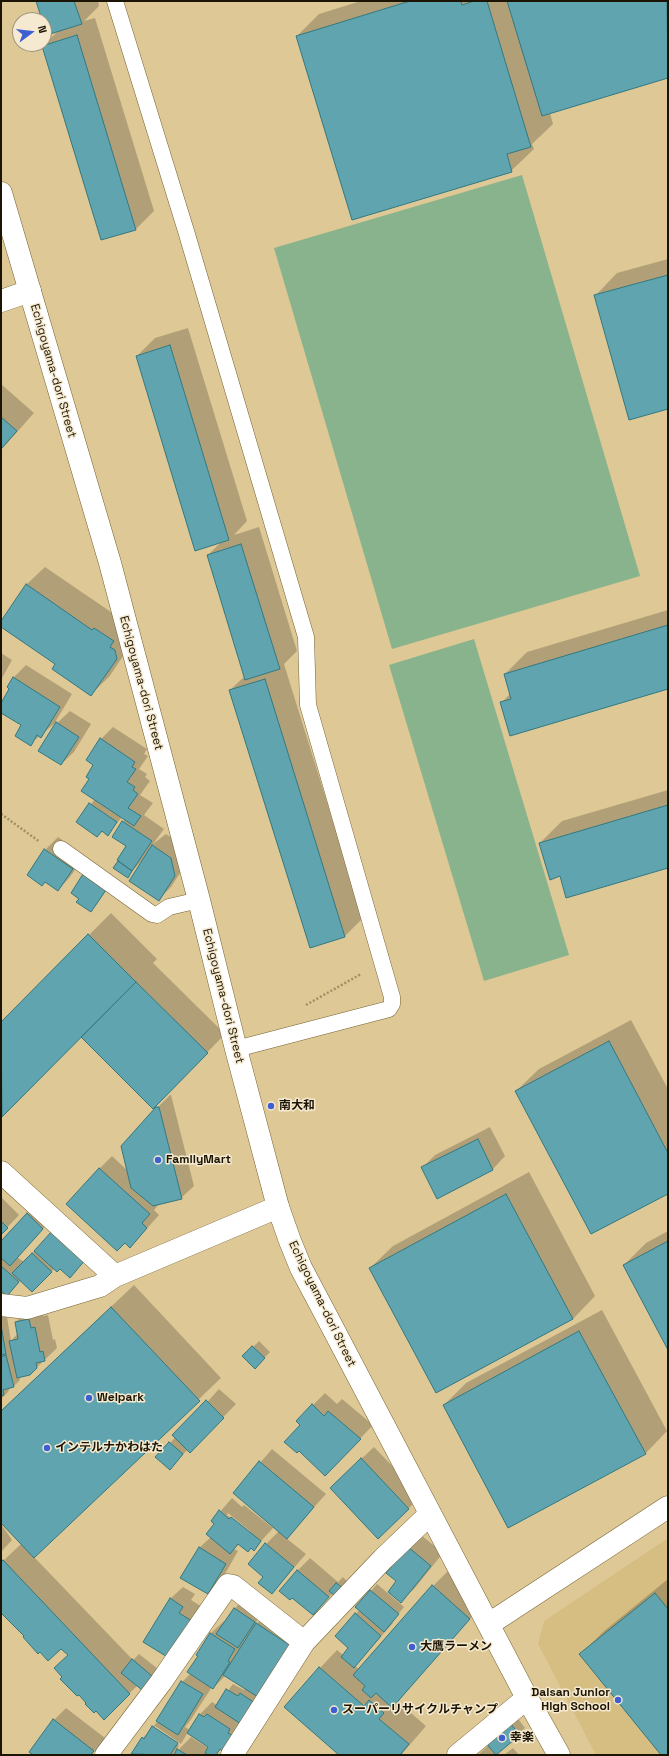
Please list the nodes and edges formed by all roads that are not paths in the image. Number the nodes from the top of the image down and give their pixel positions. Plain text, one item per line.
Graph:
1 (115, 1) edge
2 (1, 193) edge
3 (30, 291) junction
4 (1, 301) edge
5 (61, 849) road end
6 (199, 900) junction
7 (236, 1050) junction
8 (1, 1172) edge
9 (278, 1207) junction
10 (115, 1276) junction
11 (1, 1305) edge
12 (668, 1507) edge
13 (430, 1514) junction
14 (489, 1624) junction
15 (304, 1642) junction
16 (527, 1698) junction
17 (106, 1755) edge
18 (232, 1755) edge
19 (458, 1755) edge
20 (559, 1755) edge

1 - 7 lane
2 - 3 street, Echigoyama-dori Street
3 - 4 street
3 - 6 street, Echigoyama-dori Street
5 - 6 lane
6 - 7 street, Echigoyama-dori Street
7 - 9 street, Echigoyama-dori Street
8 - 10 street
9 - 10 street
9 - 13 street, Echigoyama-dori Street
10 - 11 street
12 - 14 street
13 - 14 street, Echigoyama-dori Street
13 - 15 street
14 - 16 street, Echigoyama-dori Street
15 - 17 street
15 - 18 street
16 - 19 street
16 - 20 street, Echigoyama-dori Street

